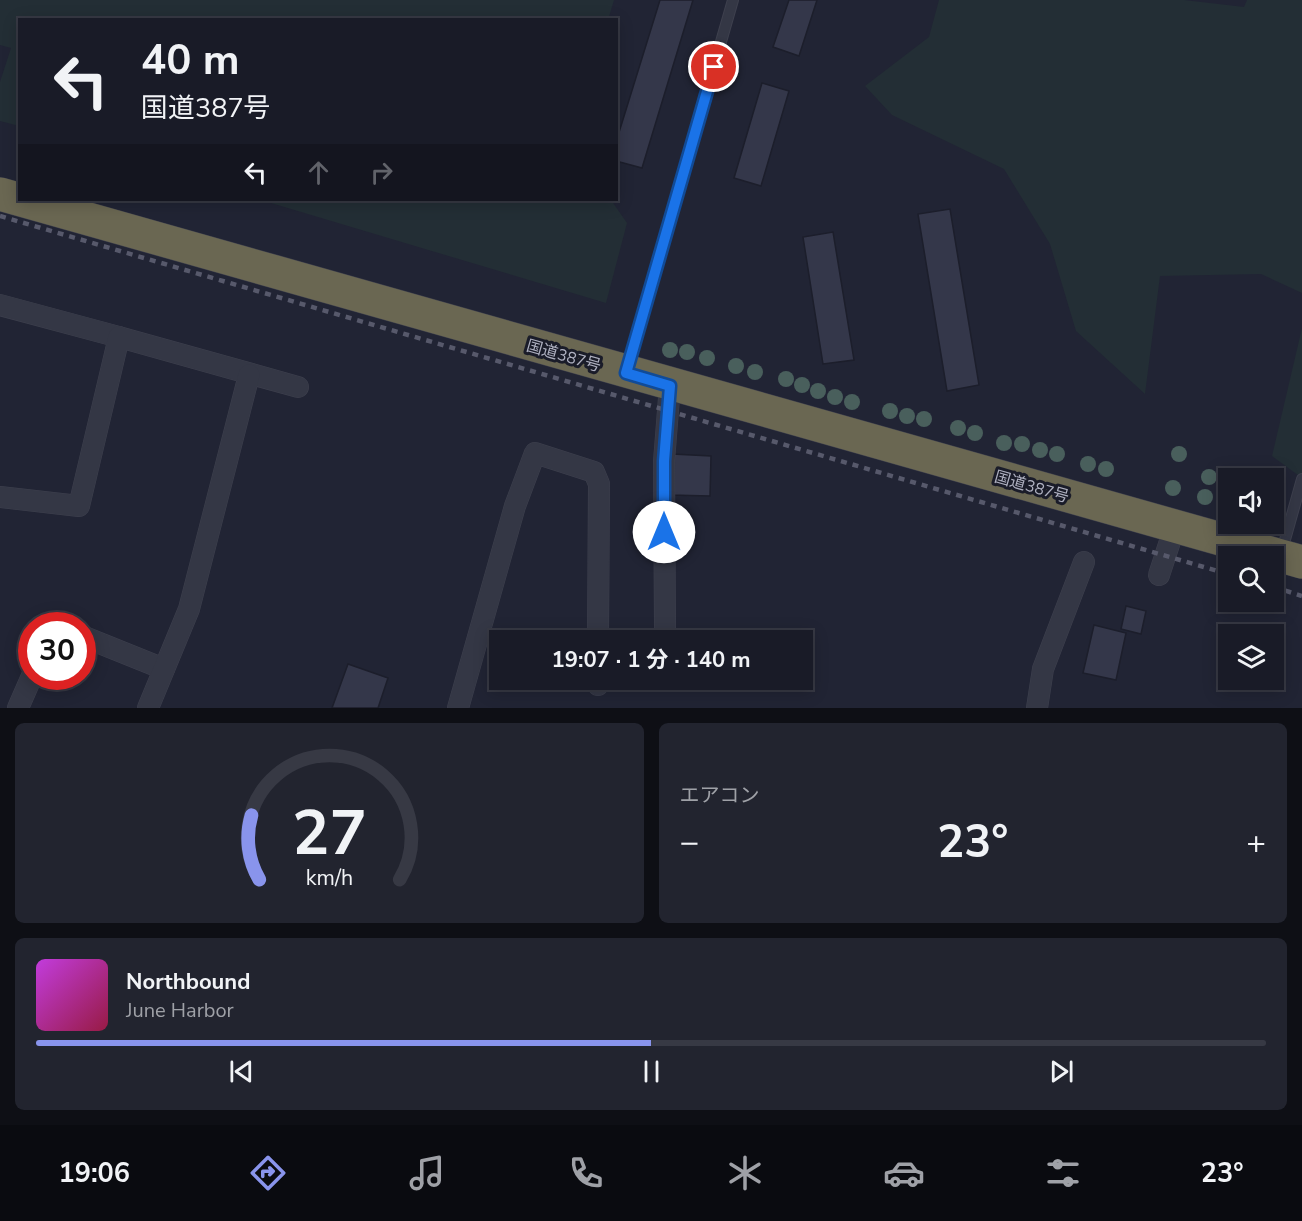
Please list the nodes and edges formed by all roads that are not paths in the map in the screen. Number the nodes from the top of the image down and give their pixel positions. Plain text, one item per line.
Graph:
1 (733, 0) edge
2 (0, 194) edge
3 (18, 199) edge
4 (24, 201) edge
5 (0, 305) edge
6 (119, 337) junction
7 (626, 373) junction
8 (249, 375) junction
9 (670, 386) junction
10 (298, 387) dead end
11 (1302, 479) edge
12 (0, 498) edge
13 (1175, 526) junction
14 (1291, 559) edge
15 (1084, 562) dead end
16 (1159, 575) dead end
17 (665, 627) dead end
18 (598, 630) edge
19 (96, 642) edge
20 (164, 669) junction
21 (26, 690) edge
22 (18, 708) edge
23 (148, 708) edge
24 (458, 708) edge
25 (1037, 708) edge

1 - 7 lane
2 - 3 highway, 国道387号
4 - 7 highway, 国道387号
5 - 6 street
6 - 8 street
6 - 12 street
7 - 9 highway, 国道387号
8 - 10 street
8 - 20 street
9 - 13 highway, 国道387号
9 - 17 street
11 - 14 lane
13 - 14 highway, 国道387号
13 - 16 street
15 - 25 street
18 - 24 street
19 - 20 street
20 - 23 street
21 - 22 street

